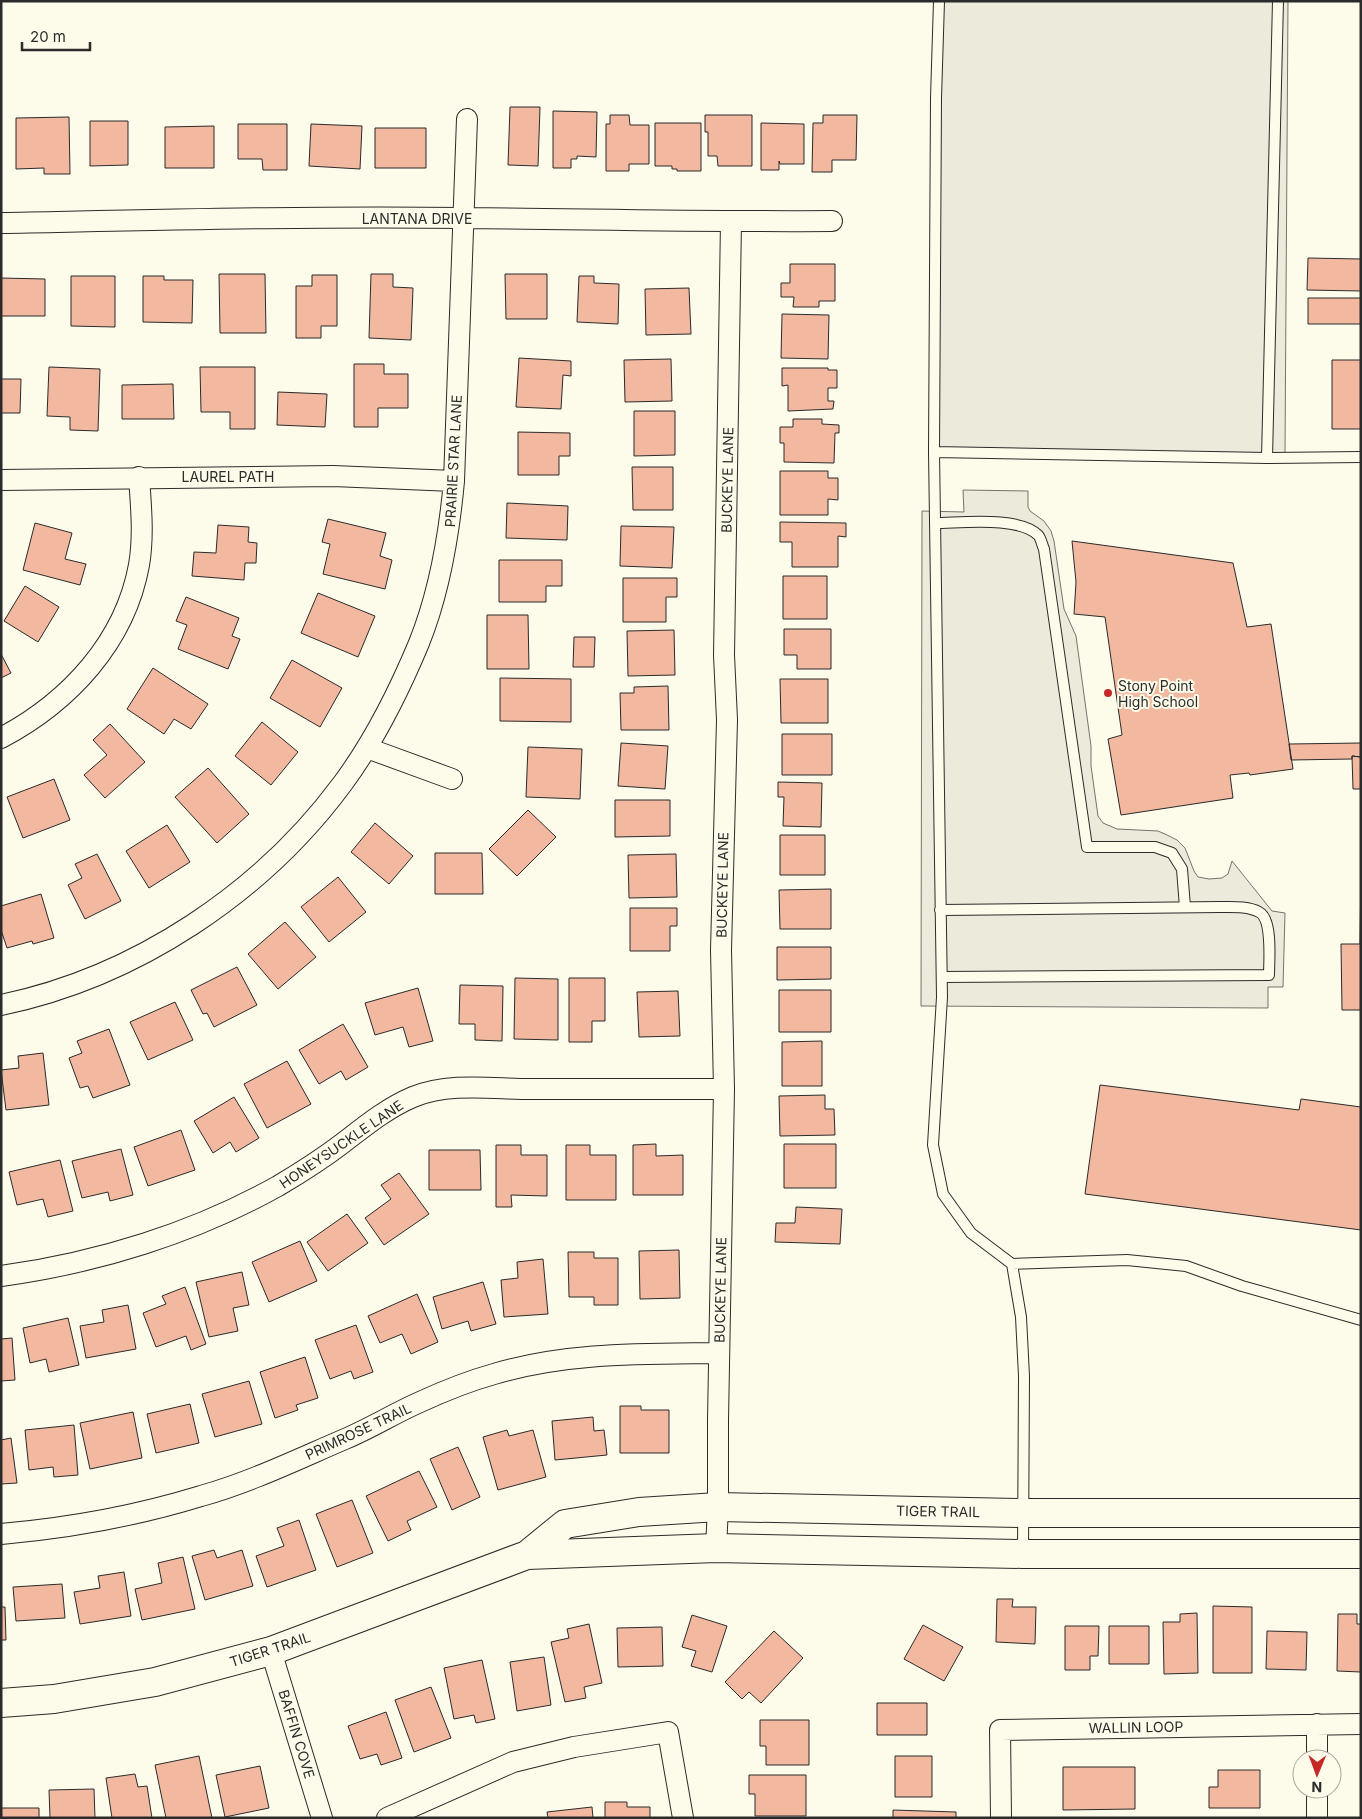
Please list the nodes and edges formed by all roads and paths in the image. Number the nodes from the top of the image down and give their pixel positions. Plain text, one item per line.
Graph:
1 (939, 1) edge
2 (1278, 1) edge
3 (467, 119) dead end
4 (463, 218) junction
5 (832, 221) dead end
6 (731, 222) junction
7 (1, 223) edge
8 (934, 452) junction
9 (1361, 457) edge
10 (1267, 458) junction
11 (139, 477) junction
12 (1, 480) edge
13 (454, 481) junction
14 (935, 524) junction
15 (1, 738) edge
16 (367, 748) junction
17 (452, 779) dead end
18 (1185, 907) junction
19 (940, 910) junction
20 (942, 977) junction
21 (1, 1005) edge
22 (724, 1089) junction
23 (1012, 1264) junction
24 (1, 1276) edge
25 (1361, 1320) edge
26 (719, 1354) junction
27 (718, 1507) junction
28 (1023, 1512) junction
29 (1361, 1513) edge
30 (1, 1534) edge
31 (716, 1548) junction
32 (1022, 1554) junction
33 (1361, 1554) edge
34 (527, 1555) junction
35 (271, 1651) junction
36 (1, 1703) edge
37 (1317, 1724) junction
38 (1361, 1724) edge
39 (1317, 1749) edge
40 (1317, 1799) edge
41 (322, 1818) edge
42 (387, 1818) edge
43 (683, 1818) edge
44 (1001, 1818) edge
45 (1317, 1818) edge

1 - 8 lane
2 - 10 lane
3 - 4 street, PRAIRIE STAR LANE
4 - 6 street, LANTANA DRIVE
4 - 7 street, LANTANA DRIVE
4 - 13 street, PRAIRIE STAR LANE
5 - 6 street, LANTANA DRIVE
6 - 22 street, BUCKEYE LANE
8 - 10 lane
8 - 14 lane
9 - 10 lane
11 - 12 street, LAUREL PATH
11 - 13 street, LAUREL PATH
11 - 15 street
13 - 16 street, PRAIRIE STAR LANE
14 - 18 lane
14 - 19 lane
16 - 17 street
16 - 21 street, PRAIRIE STAR LANE
18 - 19 lane
18 - 20 lane
19 - 20 lane
20 - 23 lane
22 - 24 street, HONEYSUCKLE LANE
22 - 26 street, BUCKEYE LANE
23 - 25 lane
23 - 28 lane
26 - 27 street, BUCKEYE LANE
26 - 30 street, PRIMROSE TRAIL
27 - 28 street, TIGER TRAIL
27 - 31 street, BUCKEYE LANE
27 - 34 street, TIGER TRAIL
28 - 29 street, TIGER TRAIL
28 - 32 lane
31 - 32 street, TIGER TRAIL
31 - 34 street, TIGER TRAIL
32 - 33 street, TIGER TRAIL
34 - 35 street, TIGER TRAIL
35 - 36 street, TIGER TRAIL
35 - 41 street, BAFFIN COVE
37 - 38 street, WALLIN LOOP
37 - 39 street
37 - 44 street, WALLIN LOOP
40 - 45 street
42 - 43 street

